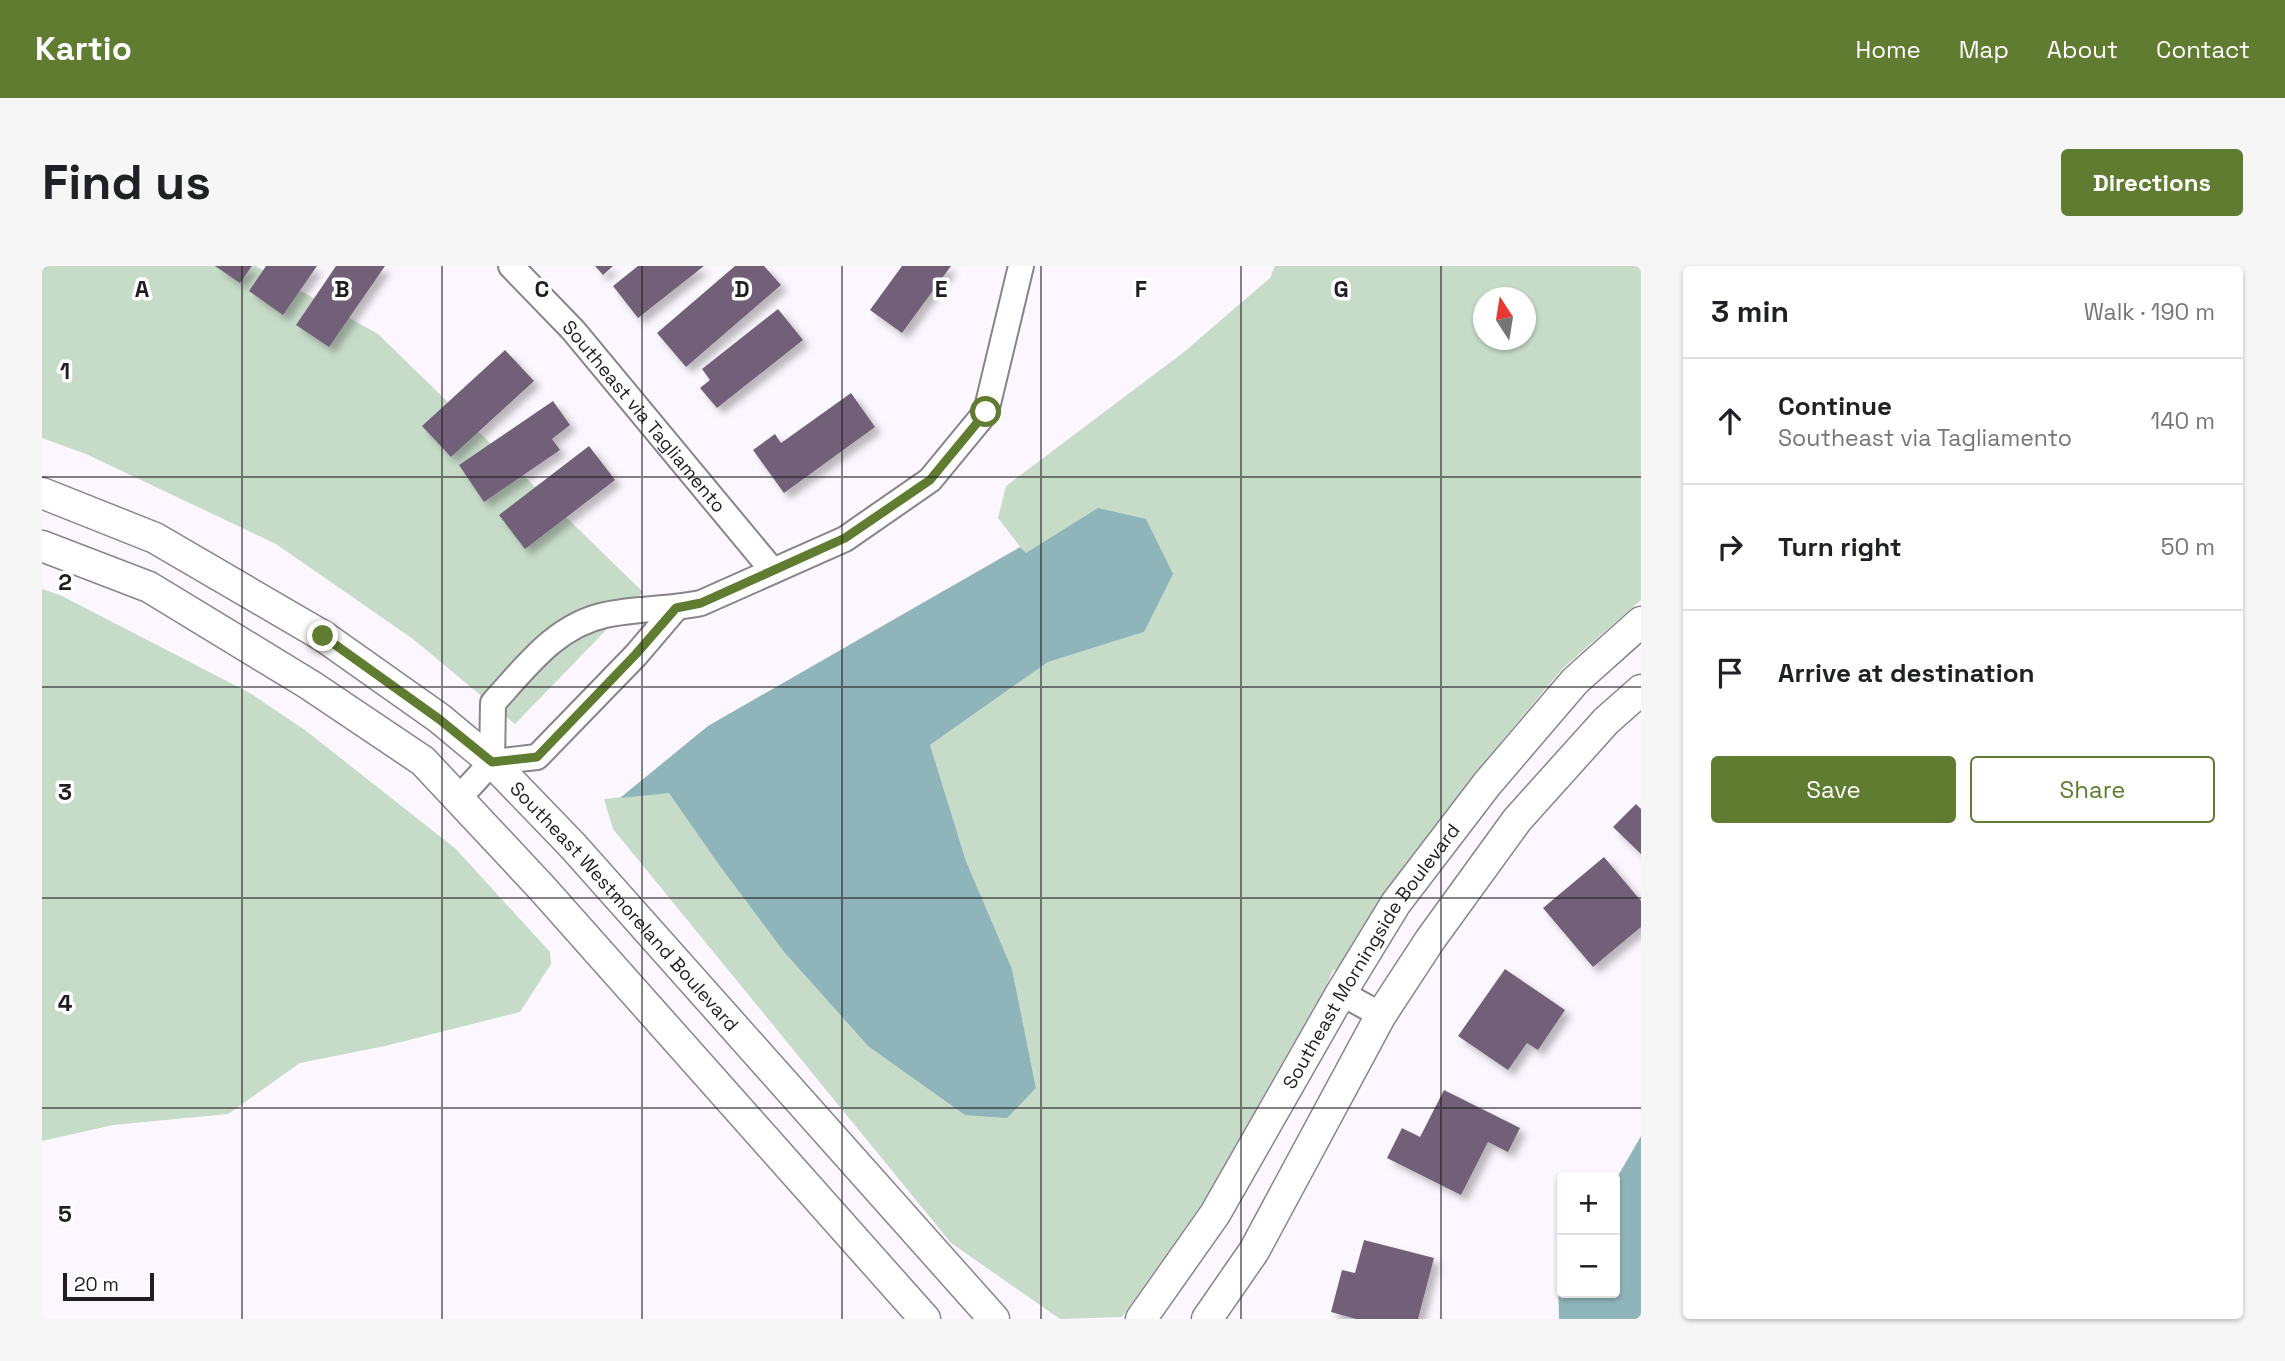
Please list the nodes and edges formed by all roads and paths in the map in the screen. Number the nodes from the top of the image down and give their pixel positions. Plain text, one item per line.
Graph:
1 (511, 266) edge
2 (1021, 266) edge
3 (42, 493) edge
4 (42, 546) edge
5 (773, 571) junction
6 (676, 608) junction
7 (1641, 622) edge
8 (1641, 690) edge
9 (492, 762) junction
10 (458, 799) junction
11 (1341, 993) junction
12 (1381, 1015) junction
13 (925, 1319) edge
14 (994, 1319) edge
15 (1141, 1319) edge
16 (1207, 1319) edge

1 - 5 street, Southeast via Tagliamento
2 - 5 street
3 - 9 street, Southeast Westmoreland Boulevard
4 - 10 street
5 - 6 street
6 - 9 street
6 - 9 street
7 - 11 street, Southeast Morningside Boulevard
8 - 12 street, Southeast Morningside Boulevard
9 - 10 street
9 - 14 street, Southeast Westmoreland Boulevard
10 - 13 street
11 - 12 street
11 - 15 street, Southeast Morningside Boulevard
12 - 16 street, Southeast Morningside Boulevard

